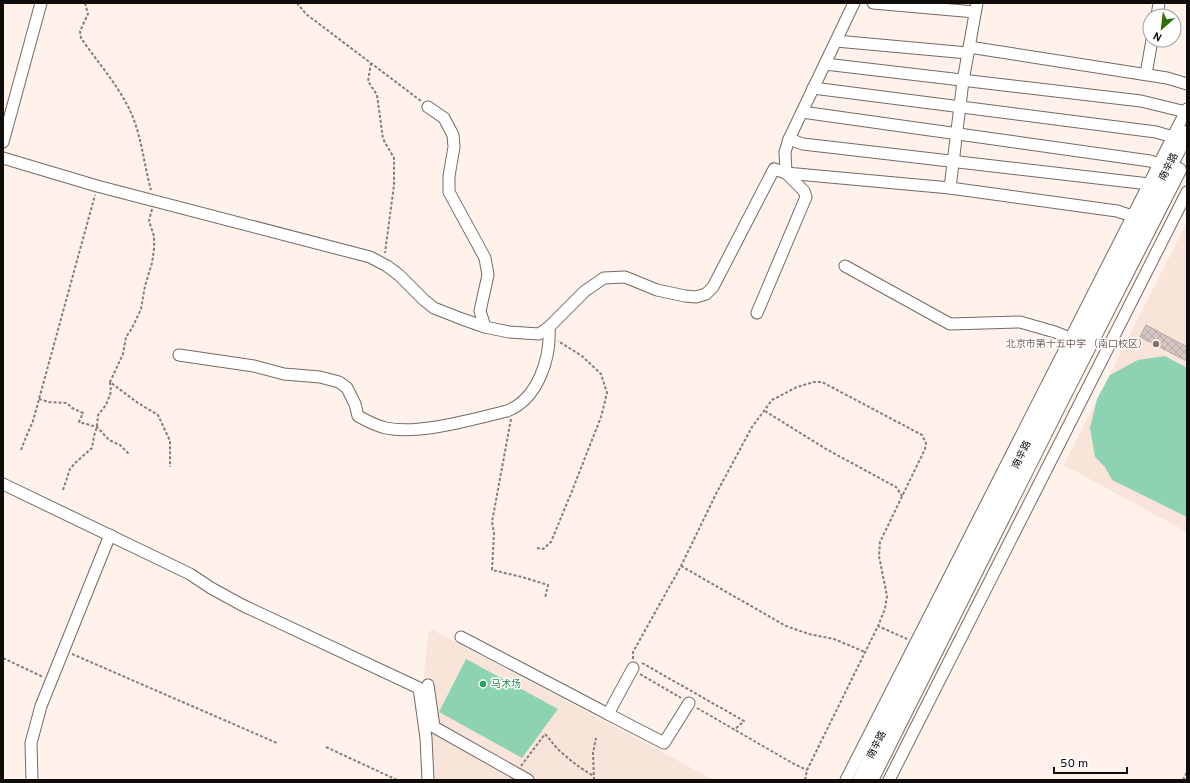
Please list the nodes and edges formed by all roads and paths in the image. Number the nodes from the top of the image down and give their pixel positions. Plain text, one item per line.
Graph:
1 (41, 3) edge
2 (85, 3) edge
3 (297, 3) edge
4 (854, 3) edge
5 (872, 3) edge
6 (976, 8) edge
7 (836, 41) junction
8 (1151, 48) edge
9 (968, 50) junction
10 (371, 63) junction
11 (825, 64) junction
12 (1146, 74) junction
13 (963, 81) junction
14 (1187, 84) edge
15 (813, 88) junction
16 (428, 107) joint
17 (960, 107) junction
18 (1186, 111) edge
19 (802, 112) junction
20 (1187, 133) edge
21 (957, 134) junction
22 (1173, 137) junction
23 (789, 139) junction
24 (3, 142) edge
25 (1187, 154) edge
26 (3, 158) edge
27 (953, 162) junction
28 (1164, 162) junction
29 (786, 173) junction
30 (1149, 184) junction
31 (97, 186) junction
32 (950, 188) junction
33 (1187, 192) edge
34 (154, 202) junction
35 (1132, 216) junction
36 (387, 266) junction
37 (845, 266) dead end
38 (757, 313) dead end
39 (1087, 315) junction
40 (485, 327) junction
41 (550, 331) junction
42 (1070, 338) junction
43 (180, 355) dead end
44 (1084, 356) junction
45 (1100, 364) junction
46 (110, 382) junction
47 (39, 399) junction
48 (516, 408) junction
49 (764, 410) junction
50 (97, 428) junction
51 (21, 450) dead end
52 (129, 454) dead end
53 (170, 467) dead end
54 (3, 484) edge
55 (63, 490) dead end
56 (902, 496) junction
57 (110, 535) junction
58 (537, 548) dead end
59 (681, 566) junction
60 (546, 598) dead end
61 (878, 626) junction
62 (461, 637) dead end
63 (925, 649) junction
64 (64, 650) junction
65 (865, 652) junction
66 (3, 658) edge
67 (949, 661) junction
68 (633, 668) junction
69 (51, 682) junction
70 (428, 685) dead end
71 (689, 703) junction
72 (608, 714) junction
73 (596, 738) dead end
74 (277, 743) dead end
75 (326, 747) dead end
76 (807, 770) junction
77 (1187, 772) edge
78 (516, 773) junction
79 (594, 776) junction
80 (32, 780) edge
81 (397, 780) edge
82 (428, 780) edge
83 (528, 780) edge
84 (594, 780) edge
85 (805, 780) edge
86 (846, 780) edge
87 (860, 780) edge
88 (871, 780) edge
89 (890, 780) edge
90 (1183, 780) edge

1 - 24 street
2 - 34 path
3 - 10 path
4 - 7 street
5 - 6 street
6 - 9 street
7 - 9 street
7 - 11 street
8 - 12 street
9 - 12 street
9 - 13 street
10 - 16 path
10 - 36 path
11 - 13 street
11 - 15 street
12 - 14 street
13 - 17 street
13 - 18 street
15 - 17 street
15 - 19 street
16 - 40 street
17 - 21 street
17 - 22 street
18 - 22 street
19 - 21 street
19 - 23 street
20 - 28 main road, 南辛路
21 - 27 street
21 - 28 street
22 - 28 street
23 - 27 street
23 - 29 street
25 - 44 main road, 南辛路
26 - 31 street
27 - 30 street
27 - 32 street
28 - 30 street
28 - 39 main road, 南辛路
29 - 32 street
29 - 38 street
29 - 41 street
30 - 35 street
31 - 34 street
31 - 47 path
32 - 35 street
33 - 45 street
34 - 36 street
34 - 46 path
35 - 39 street
36 - 40 street
37 - 42 street
39 - 42 street
39 - 63 main road, 南辛路
40 - 41 street
41 - 48 street
41 - 58 path
42 - 63 street
43 - 48 street
44 - 45 street
44 - 63 main road, 南辛路
45 - 67 street
46 - 50 path
46 - 53 path
47 - 50 path
47 - 51 path
48 - 60 path
49 - 56 path
49 - 56 path
49 - 59 path
50 - 52 path
50 - 55 path
54 - 57 street
56 - 61 path
57 - 64 street
57 - 82 street
59 - 65 path
59 - 68 path
61 - 63 path
61 - 65 path
62 - 72 street
63 - 67 street
63 - 86 street
63 - 87 main road, 南辛路
63 - 88 main road, 南辛路
64 - 69 street
64 - 74 path
65 - 76 path
66 - 69 path
67 - 89 street
68 - 71 path
68 - 72 street
69 - 80 street
70 - 78 street
71 - 72 street
71 - 76 path
73 - 79 path
75 - 81 path
76 - 85 path
77 - 90 path
78 - 79 path
78 - 83 street
79 - 84 path

